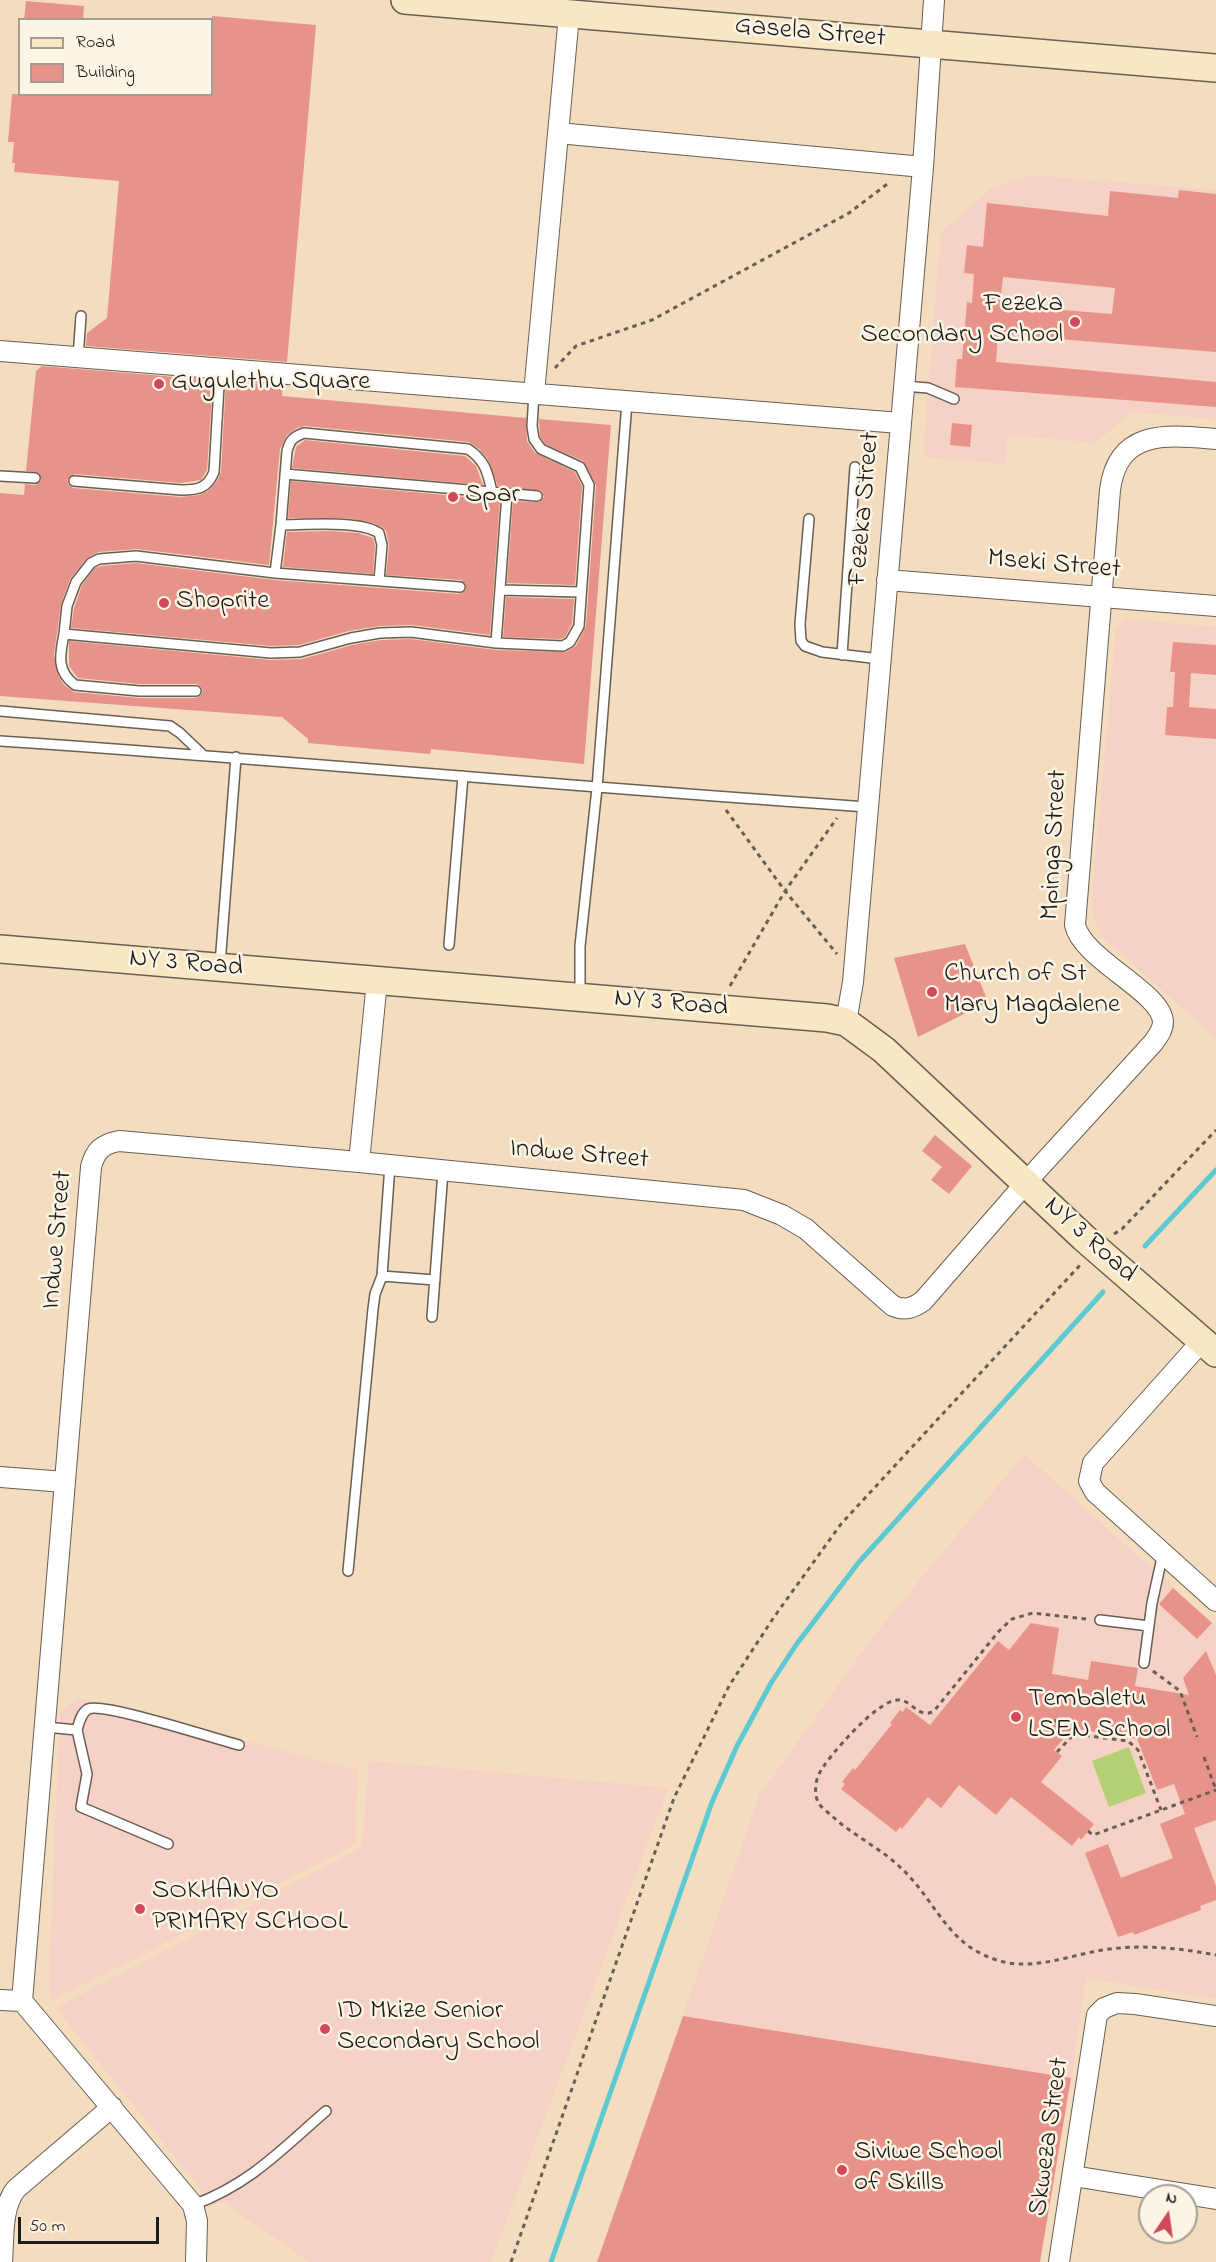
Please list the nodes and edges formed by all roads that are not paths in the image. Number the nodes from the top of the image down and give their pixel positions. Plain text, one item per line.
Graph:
1 (405, 0) edge
2 (934, 0) edge
3 (463, 2) edge
4 (569, 15) junction
5 (930, 43) junction
6 (1216, 68) edge
7 (558, 133) junction
8 (923, 167) junction
9 (81, 316) dead end
10 (0, 351) edge
11 (78, 358) junction
12 (220, 369) junction
13 (904, 386) junction
14 (534, 393) junction
15 (954, 399) dead end
16 (627, 402) junction
17 (900, 423) junction
18 (1216, 440) edge
19 (855, 467) dead end
20 (285, 474) junction
21 (0, 476) edge
22 (34, 478) dead end
23 (74, 481) dead end
24 (492, 492) junction
25 (507, 494) junction
26 (537, 496) dead end
27 (808, 519) dead end
28 (281, 525) junction
29 (275, 573) junction
30 (887, 580) junction
31 (379, 581) junction
32 (460, 586) dead end
33 (500, 590) junction
34 (581, 592) junction
35 (1101, 597) junction
36 (1216, 606) edge
37 (64, 634) junction
38 (496, 643) junction
39 (842, 655) junction
40 (880, 658) junction
41 (196, 691) dead end
42 (0, 711) edge
43 (0, 741) edge
44 (202, 754) junction
45 (236, 757) junction
46 (463, 776) junction
47 (597, 788) junction
48 (868, 807) junction
49 (449, 945) dead end
50 (0, 949) edge
51 (220, 968) junction
52 (377, 981) junction
53 (579, 998) junction
54 (846, 1022) junction
55 (359, 1162) junction
56 (390, 1165) junction
57 (443, 1171) junction
58 (1025, 1184) junction
59 (382, 1276) junction
60 (435, 1280) junction
61 (904, 1309) joint
62 (432, 1317) dead end
63 (1209, 1347) edge
64 (0, 1477) edge
65 (65, 1482) junction
66 (1163, 1553) junction
67 (348, 1571) dead end
68 (1216, 1601) edge
69 (1100, 1620) road end
70 (1149, 1626) junction
71 (1144, 1663) road end
72 (45, 1727) junction
73 (77, 1730) junction
74 (239, 1745) dead end
75 (168, 1844) dead end
76 (0, 2000) edge
77 (22, 2001) junction
78 (1216, 2016) edge
79 (112, 2107) junction
80 (326, 2111) dead end
81 (1073, 2176) junction
82 (1216, 2199) edge
83 (193, 2205) junction
84 (2, 2262) edge
85 (196, 2262) edge
86 (1059, 2262) edge

1 - 3 street, Gasela Street
2 - 5 street, Fezeka Street
3 - 4 street, Gasela Street
4 - 5 street, Gasela Street
4 - 7 street
5 - 6 street, Gasela Street
5 - 8 street, Fezeka Street
7 - 8 street
7 - 14 street
8 - 13 street, Fezeka Street
9 - 11 lane
10 - 11 street
11 - 12 street
12 - 14 street
12 - 23 lane
13 - 15 lane
13 - 17 street, Fezeka Street
14 - 16 street
14 - 34 lane
16 - 17 street
16 - 47 lane
17 - 30 street, Fezeka Street
18 - 35 street, Mpinga Street
19 - 39 lane
20 - 24 lane
20 - 24 lane
20 - 28 lane
21 - 22 lane
24 - 25 lane
25 - 26 lane
25 - 33 lane
27 - 39 lane
28 - 29 lane
28 - 31 lane
29 - 31 lane
29 - 37 lane
30 - 35 street, Mseki Street
30 - 40 street, Fezeka Street
31 - 32 lane
33 - 34 lane
33 - 38 lane
34 - 38 lane
35 - 36 street, Mseki Street
35 - 58 street, Mpinga Street
37 - 38 lane
37 - 41 lane
39 - 40 lane
40 - 48 street, Fezeka Street
42 - 44 lane
43 - 44 lane
44 - 45 lane
45 - 46 lane
45 - 51 lane
46 - 47 lane
46 - 49 lane
47 - 48 lane
47 - 53 lane
48 - 54 street, Fezeka Street
50 - 51 street, NY 3 Road
51 - 52 street, NY 3 Road
52 - 53 street, NY 3 Road
52 - 55 street
53 - 54 street, NY 3 Road
54 - 58 street, NY 3 Road
55 - 56 street, Indwe Street
55 - 65 street, Indwe Street
56 - 57 street, Indwe Street
56 - 59 lane
57 - 60 lane
57 - 61 street, Indwe Street
58 - 61 street, Mpinga Street
58 - 63 street, NY 3 Road
59 - 60 lane
59 - 67 lane
60 - 62 lane
63 - 66 street
64 - 65 street
65 - 72 street, Indwe Street
66 - 68 street
66 - 70 lane
69 - 70 lane
70 - 71 lane
72 - 73 lane
72 - 77 street, Indwe Street
73 - 74 lane
73 - 75 lane
76 - 77 street
77 - 79 street
78 - 81 street, Skweza Street
79 - 83 street
79 - 84 street
80 - 83 lane
81 - 82 street
81 - 86 street, Skweza Street
83 - 85 street

